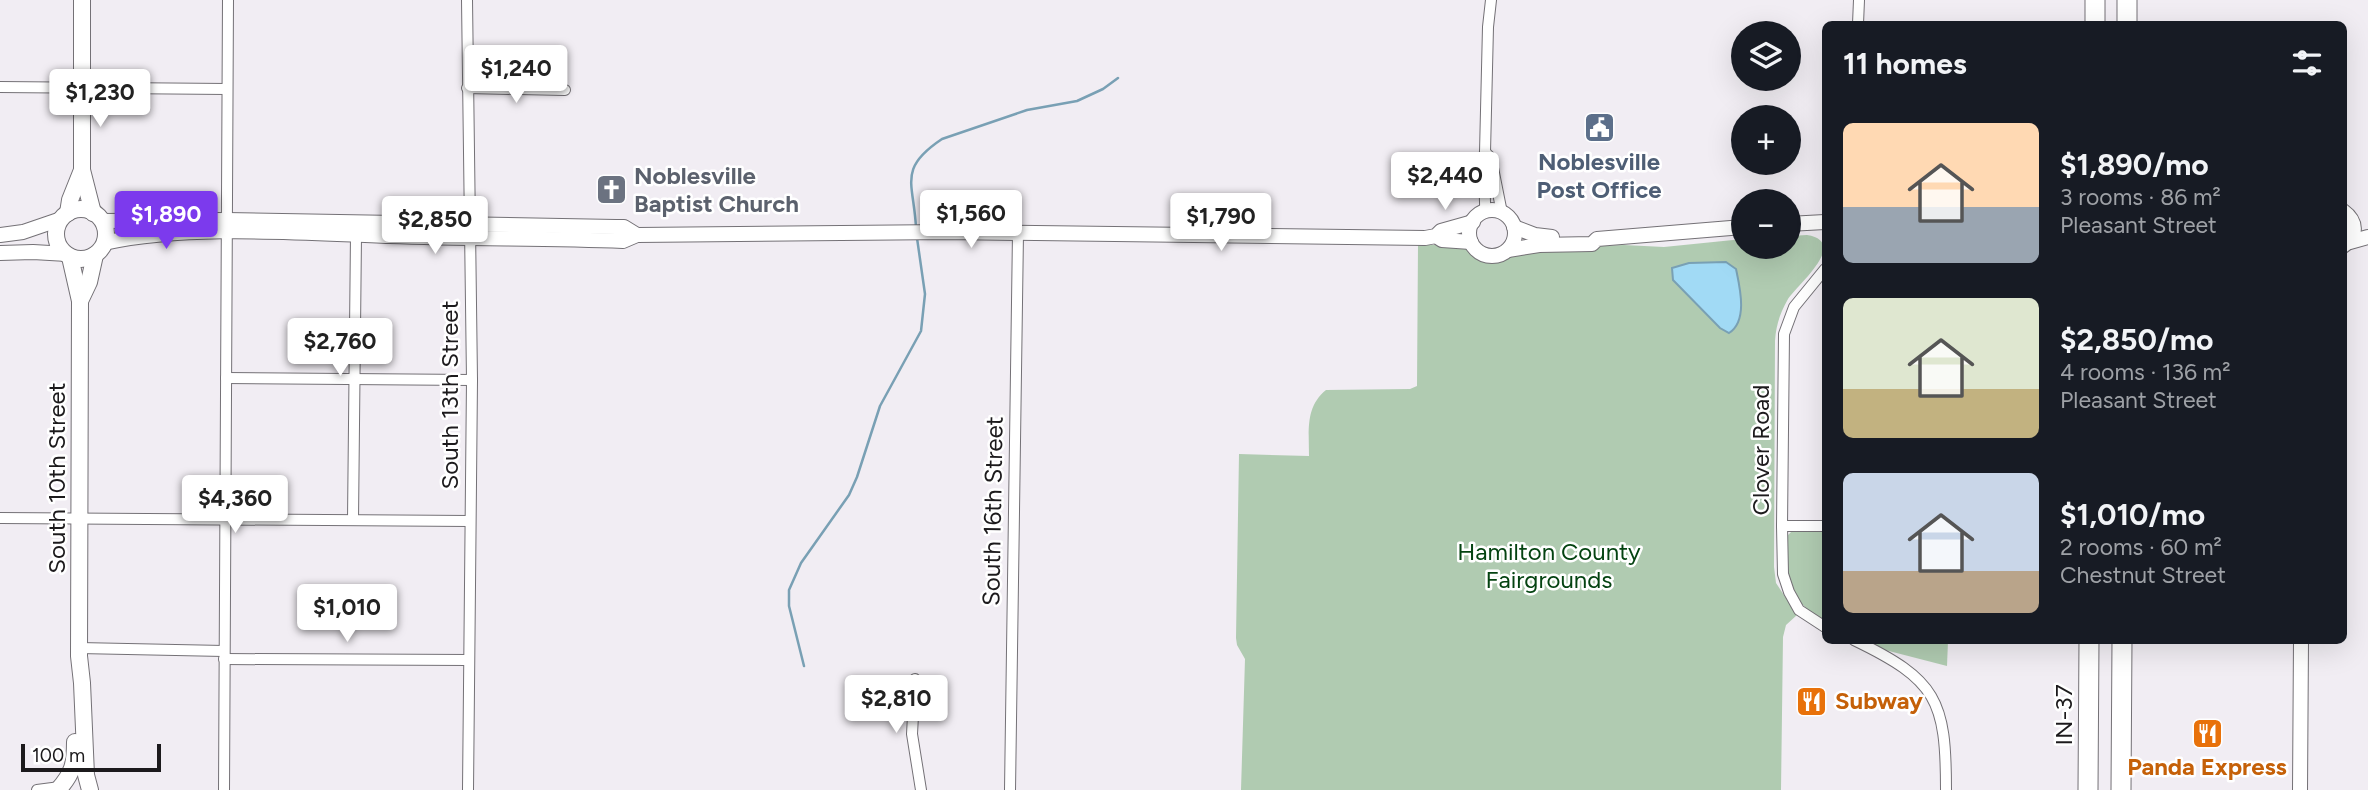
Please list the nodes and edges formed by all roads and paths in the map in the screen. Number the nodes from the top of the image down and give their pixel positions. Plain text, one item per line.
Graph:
1 (82, 0) edge
2 (228, 0) edge
3 (467, 0) edge
4 (1491, 0) edge
5 (1858, 0) edge
6 (2095, 0) edge
7 (2127, 0) edge
8 (1858, 21) edge
9 (2095, 21) edge
10 (2127, 21) edge
11 (0, 88) edge
12 (82, 88) junction
13 (467, 88) junction
14 (227, 89) junction
15 (565, 90) dead end
16 (1485, 152) junction
17 (82, 170) junction
18 (1485, 212) junction
19 (1503, 213) junction
20 (2347, 214) edge
21 (64, 216) junction
22 (97, 217) junction
23 (1473, 222) junction
24 (1822, 222) edge
25 (1801, 223) edge
26 (470, 224) junction
27 (2368, 224) edge
28 (226, 226) junction
29 (1514, 226) junction
30 (1731, 229) edge
31 (1018, 233) junction
32 (0, 235) edge
33 (356, 235) junction
34 (637, 235) junction
35 (1436, 236) junction
36 (2368, 237) edge
37 (470, 239) junction
38 (1597, 239) junction
39 (1471, 242) junction
40 (2347, 244) edge
41 (2347, 246) edge
42 (99, 249) junction
43 (1508, 250) junction
44 (0, 253) edge
45 (68, 255) junction
46 (1822, 273) edge
47 (80, 301) junction
48 (226, 378) junction
49 (355, 378) junction
50 (472, 380) junction
51 (0, 518) edge
52 (80, 518) junction
53 (226, 519) junction
54 (353, 520) junction
55 (470, 521) junction
56 (1782, 526) junction
57 (1822, 526) edge
58 (1822, 625) edge
59 (1861, 644) edge
60 (2089, 644) edge
61 (2122, 644) edge
62 (2301, 644) edge
63 (79, 652) junction
64 (224, 655) junction
65 (469, 660) junction
66 (915, 679) dead end
67 (61, 787) edge
68 (37, 790) edge
69 (89, 790) edge
70 (224, 790) edge
71 (468, 790) edge
72 (921, 790) edge
73 (1010, 790) edge
74 (1946, 790) edge
75 (2088, 790) edge
76 (2121, 790) edge
77 (2300, 790) edge

1 - 12 main road
2 - 14 street
3 - 13 street, South 13th Street
4 - 16 street
5 - 8 street
6 - 9 highway
7 - 10 highway
11 - 12 street
12 - 14 street
12 - 17 main road
13 - 15 street
13 - 26 street, South 13th Street
14 - 28 street
16 - 18 street
16 - 19 street
17 - 21 main road
17 - 22 main road
18 - 19 street
18 - 23 street
19 - 29 street
20 - 27 street
20 - 40 street
21 - 22 main road
21 - 32 street
21 - 45 main road
22 - 28 street
22 - 42 main road
23 - 35 street
23 - 39 street
24 - 25 street
26 - 28 street
26 - 34 street
26 - 37 street, South 13th Street
28 - 33 street
28 - 42 street
28 - 48 street
29 - 38 street
29 - 43 street
30 - 38 street
31 - 34 street
31 - 35 street
31 - 73 street, South 16th Street
33 - 37 street
33 - 49 street
34 - 37 street
35 - 39 street
36 - 41 street
37 - 50 street, South 13th Street
38 - 43 street
39 - 43 street
42 - 45 main road
42 - 47 main road, South 10th Street
44 - 45 street
45 - 47 main road, South 10th Street
46 - 56 street, Clover Road
47 - 52 main road, South 10th Street
48 - 49 street
48 - 53 street
49 - 50 street
49 - 54 street
50 - 55 street, South 13th Street
51 - 52 street
52 - 53 street
52 - 63 main road, South 10th Street
53 - 54 street
53 - 64 street
54 - 55 street
55 - 65 street, South 13th Street
56 - 57 street
56 - 58 street, Clover Road
59 - 74 street
60 - 75 highway, IN-37
61 - 76 highway
62 - 77 street
63 - 64 street
63 - 67 main road, South 10th Street
63 - 69 main road, South 10th Street
64 - 65 street
64 - 70 street
65 - 71 street, South 13th Street
66 - 72 street
67 - 68 street
67 - 69 main road

